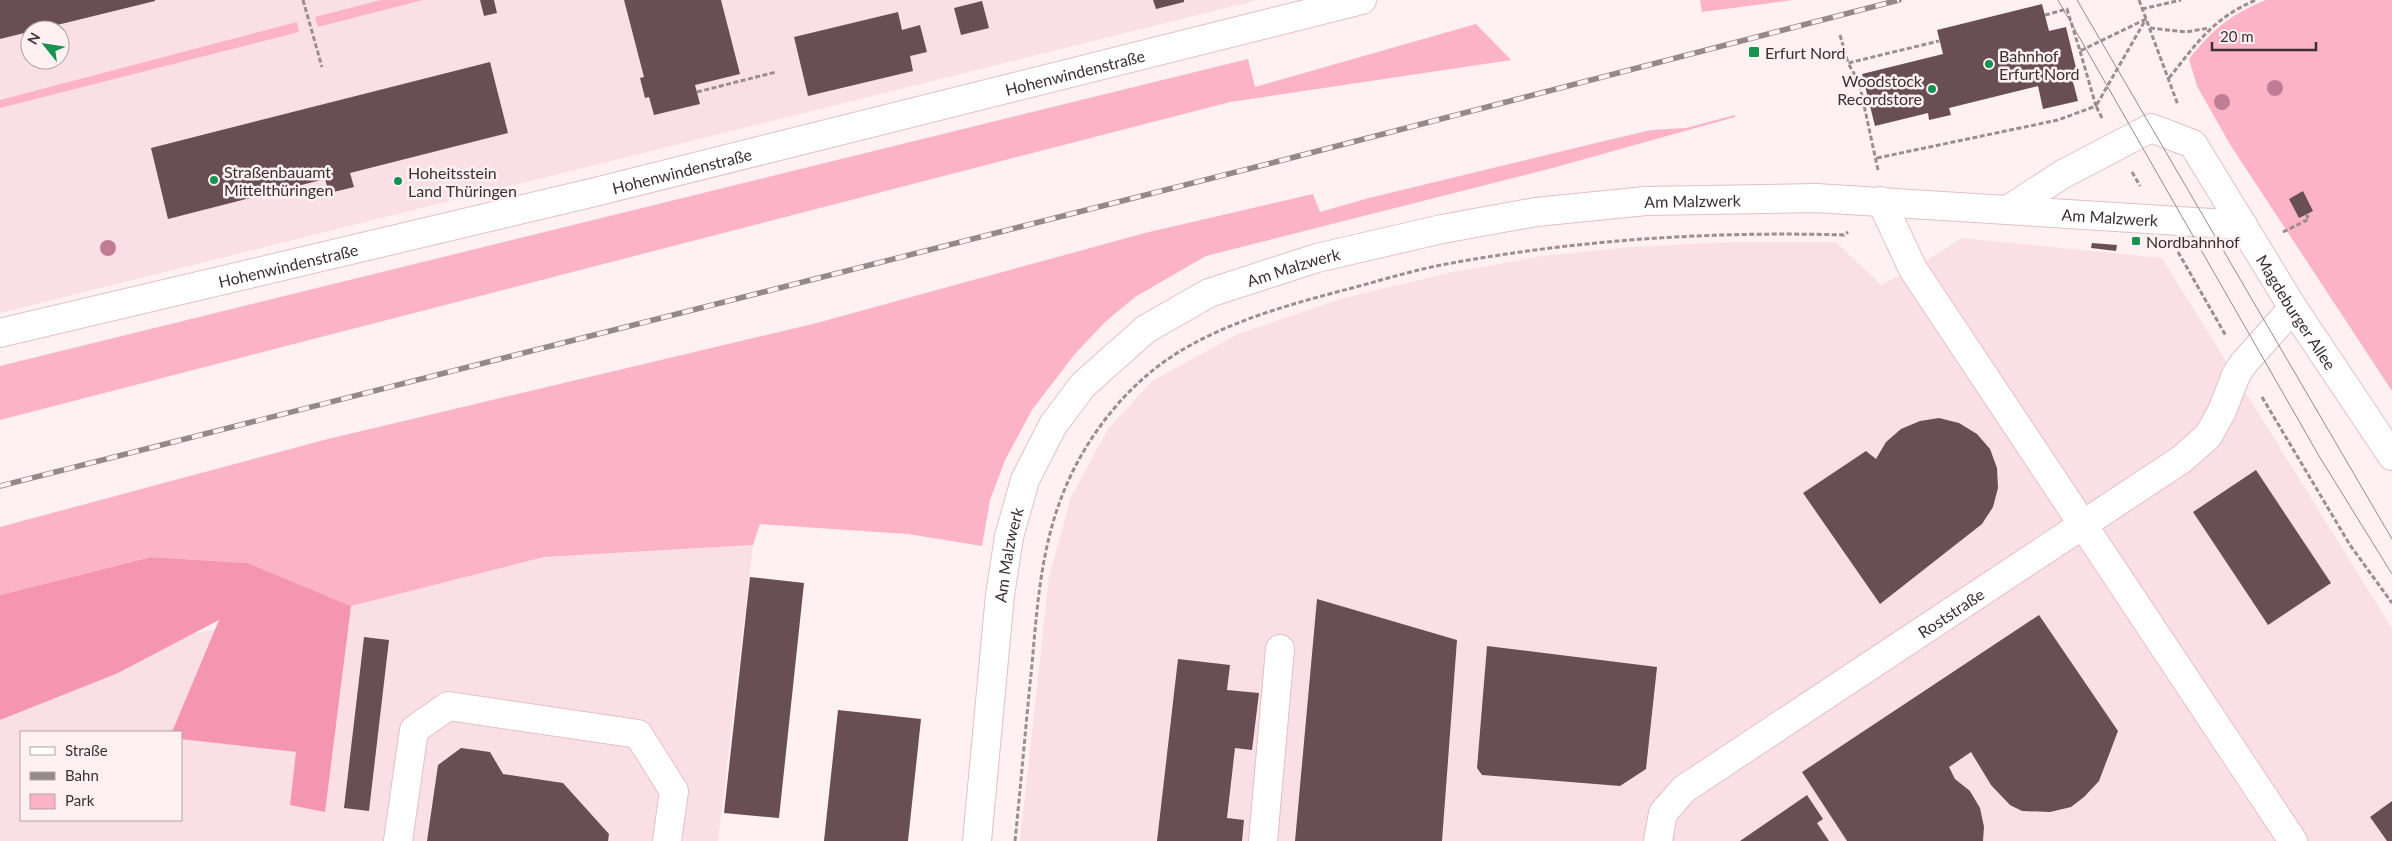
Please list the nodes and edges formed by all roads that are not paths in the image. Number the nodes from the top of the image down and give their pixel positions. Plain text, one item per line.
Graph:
1 (1362, 0) edge
2 (1881, 201) junction
3 (2009, 209) junction
4 (2243, 225) junction
5 (2293, 308) junction
6 (0, 334) edge
7 (2392, 456) edge
8 (2082, 524) junction
9 (1280, 650) dead end
10 (398, 841) edge
11 (667, 841) edge
12 (977, 841) edge
13 (1263, 841) edge
14 (1658, 841) edge
15 (2294, 841) edge

1 - 6 street, Hohenwindenstraße
2 - 3 street, Am Malzwerk
2 - 8 street
2 - 12 street, Am Malzwerk
3 - 4 street, Am Malzwerk
3 - 4 street, Magdeburger Allee
4 - 5 street, Magdeburger Allee
5 - 7 street, Magdeburger Allee
5 - 8 street, Roststraße
8 - 14 street, Roststraße
8 - 15 street
9 - 13 street
10 - 11 street

